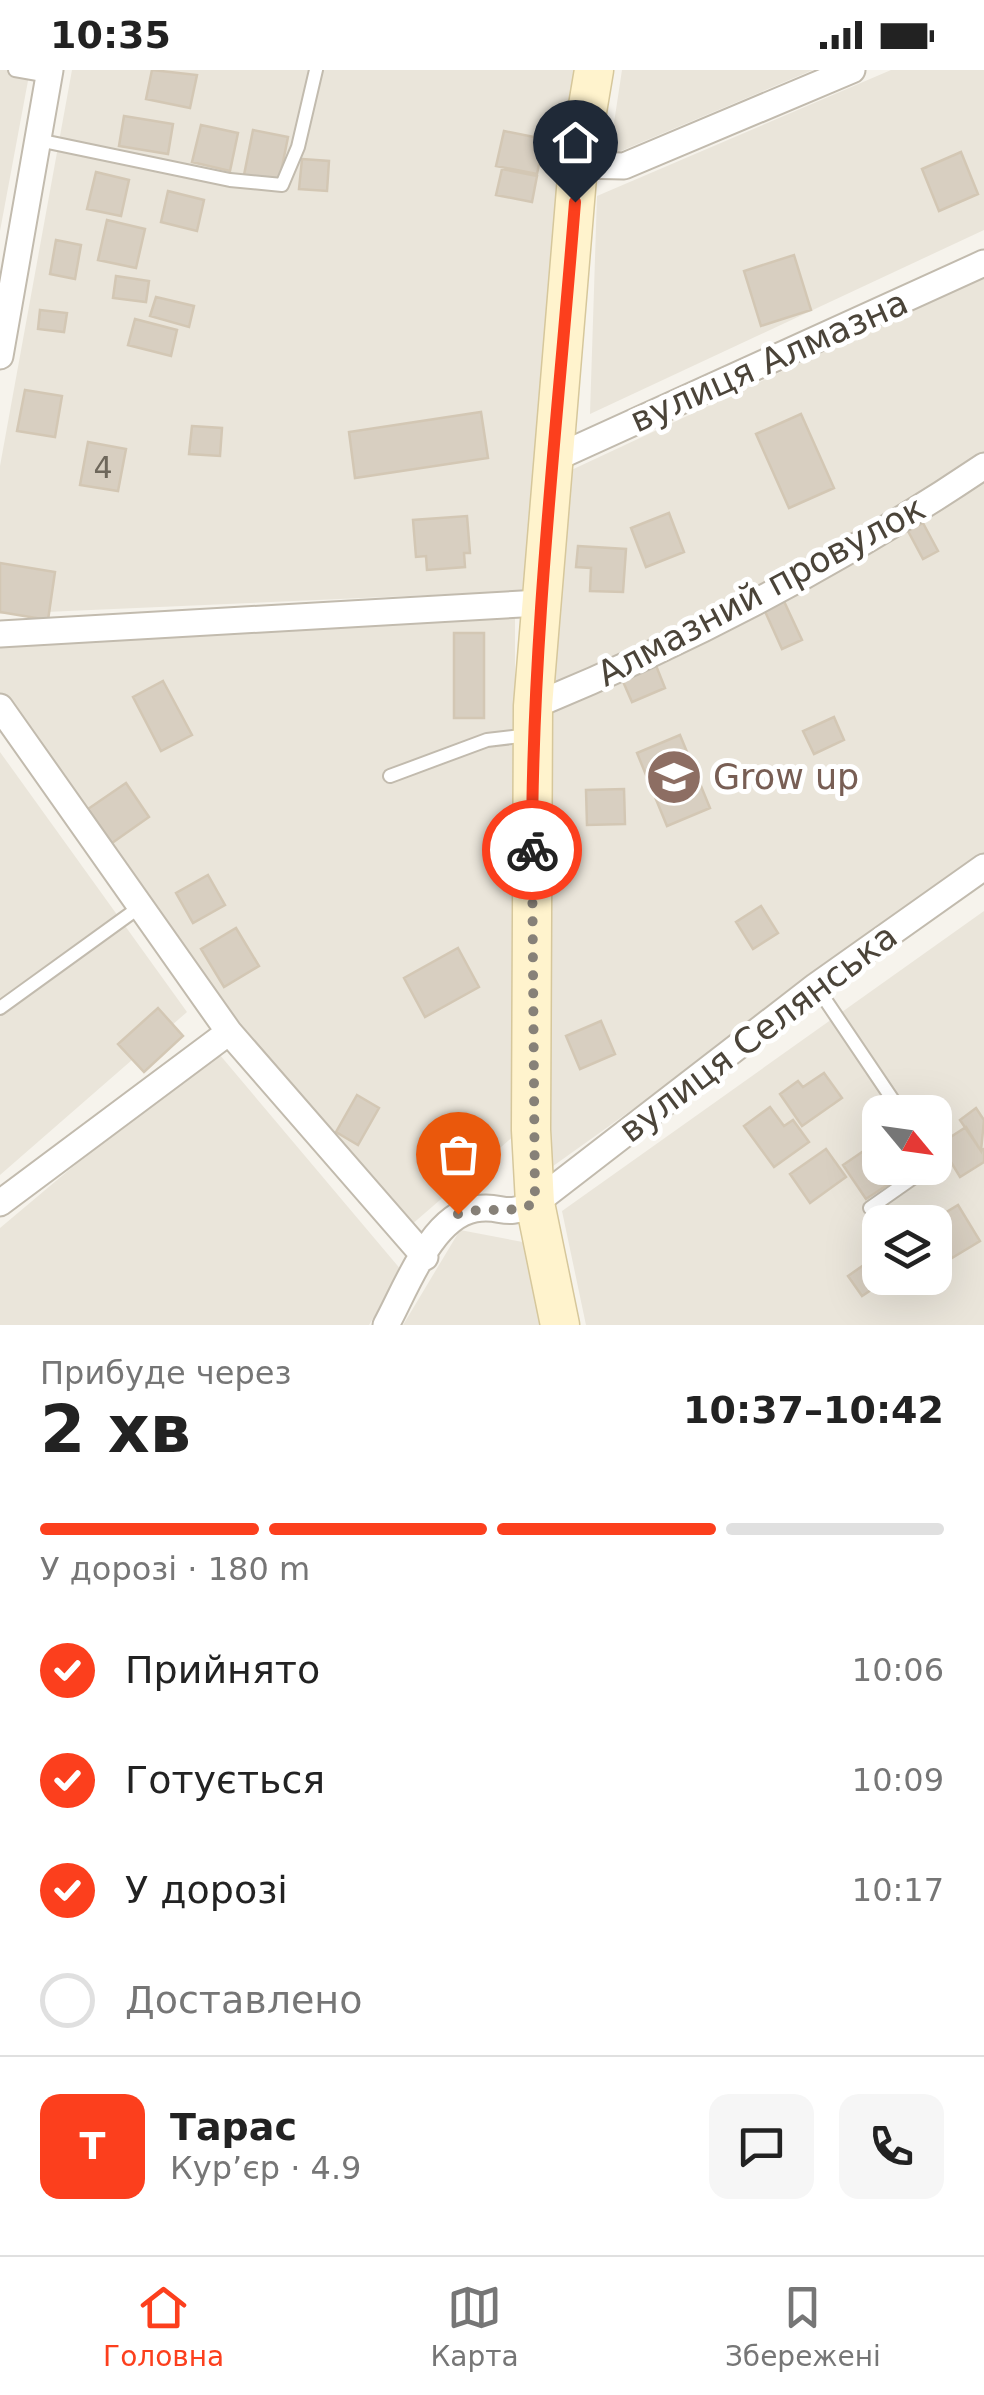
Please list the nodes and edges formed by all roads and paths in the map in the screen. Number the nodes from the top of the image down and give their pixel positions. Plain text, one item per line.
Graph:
1 (15, 70) edge
2 (316, 70) edge
3 (594, 70) edge
4 (852, 70) edge
5 (50, 73) edge
6 (38, 140) junction
7 (578, 165) junction
8 (984, 264) edge
9 (0, 356) edge
10 (553, 460) junction
11 (984, 466) edge
12 (540, 602) junction
13 (0, 634) edge
14 (0, 706) edge
15 (533, 720) junction
16 (390, 776) dead end
17 (984, 867) edge
18 (141, 906) junction
19 (816, 986) junction
20 (0, 1008) edge
21 (229, 1032) junction
22 (890, 1095) edge
23 (903, 1185) edge
24 (0, 1203) edge
25 (535, 1203) junction
26 (874, 1205) edge
27 (424, 1257) junction
28 (386, 1325) edge
29 (560, 1325) edge

1 - 5 lane
2 - 6 lane
3 - 7 street
4 - 7 street
5 - 6 street
6 - 9 street
7 - 10 street
8 - 10 street, вулиця Алмазна
10 - 12 street
11 - 15 street, Алмазний провулок
12 - 13 street
12 - 15 street
14 - 18 street
15 - 16 lane
15 - 25 street
17 - 19 street, вулиця Селянська
18 - 20 lane
18 - 21 street
19 - 22 lane
19 - 25 street, вулиця Селянська
21 - 24 street
21 - 27 street
23 - 26 lane
25 - 27 street
25 - 29 street
27 - 28 street

